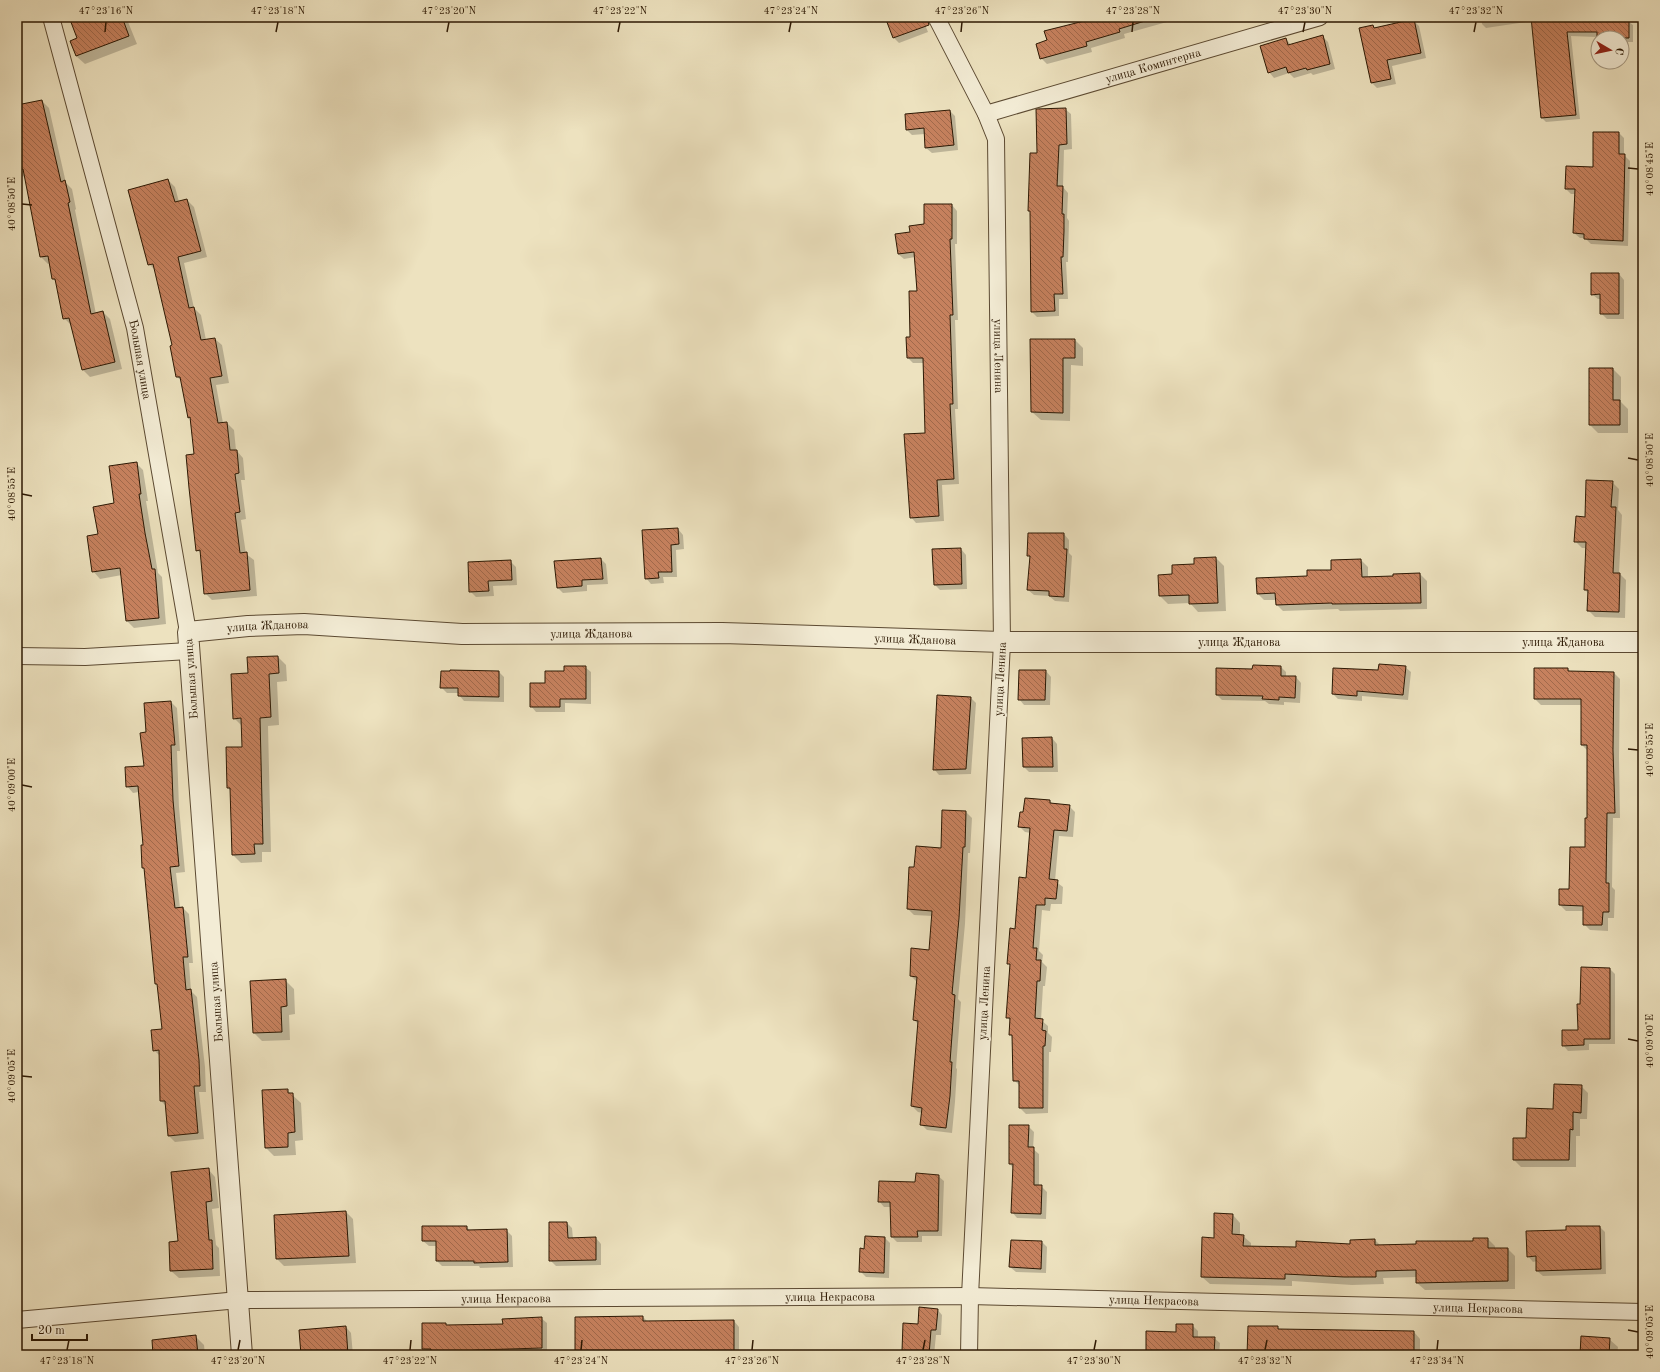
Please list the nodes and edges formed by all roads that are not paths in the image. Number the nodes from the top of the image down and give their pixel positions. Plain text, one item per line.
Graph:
1 (51, 17) edge
2 (936, 17) edge
3 (1320, 17) edge
4 (986, 114) junction
5 (188, 632) junction
6 (1002, 642) junction
7 (1643, 642) edge
8 (189, 651) junction
9 (17, 656) edge
10 (970, 1296) junction
11 (239, 1300) junction
12 (1643, 1312) edge
13 (17, 1320) edge
14 (242, 1355) edge
15 (969, 1355) edge

1 - 5 street, Большая улица
2 - 4 street, улица Ленина
3 - 4 street, улица Коминтерна
4 - 6 street, улица Ленина
5 - 6 street, улица Жданова
5 - 8 street, Большая улица
6 - 7 street, улица Жданова
6 - 10 street, улица Ленина
8 - 9 street
8 - 11 street, Большая улица
10 - 11 street, улица Некрасова
10 - 12 street, улица Некрасова
10 - 15 street, улица Ленина
11 - 13 street, улица Некрасова
11 - 14 street, Большая улица

